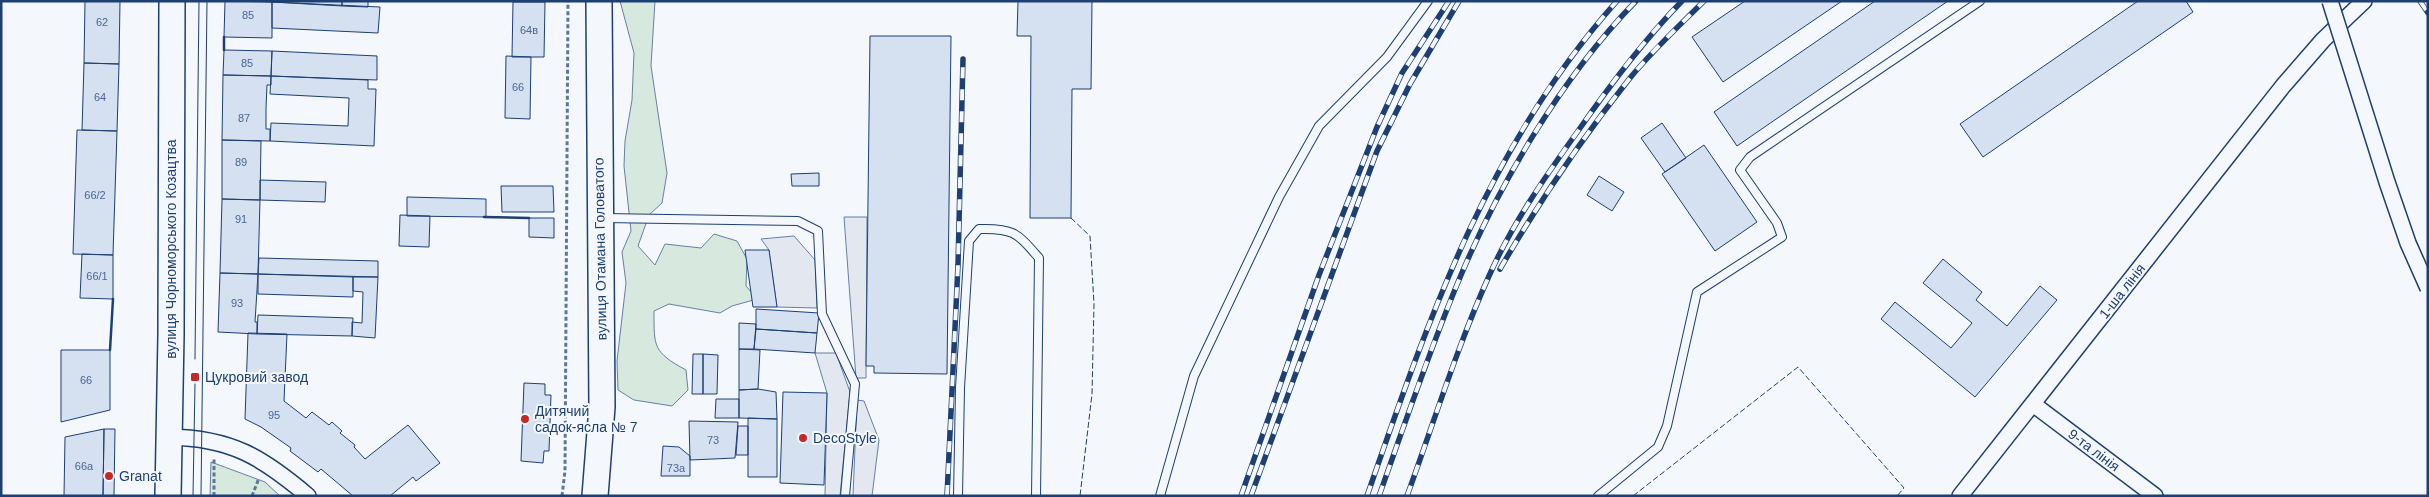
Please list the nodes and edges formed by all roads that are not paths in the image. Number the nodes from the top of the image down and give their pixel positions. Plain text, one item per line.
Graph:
1 (172, 1) edge
2 (599, 1) edge
3 (1428, 1) edge
4 (1980, 1) edge
5 (2330, 1) edge
6 (2364, 1) edge
7 (600, 218) junction
8 (2428, 288) edge
9 (2033, 404) junction
10 (170, 437) junction
11 (2154, 495) edge
12 (168, 496) edge
13 (308, 496) edge
14 (595, 496) edge
15 (844, 496) edge
16 (958, 496) edge
17 (1036, 496) edge
18 (1160, 496) edge
19 (1598, 496) edge
20 (1960, 496) edge

1 - 10 main road, вулиця Чорноморського Козацтва
2 - 7 main road, вулиця Отамана Головатого
3 - 18 lane
4 - 19 lane
5 - 8 street, bridge
6 - 9 street, 1-ша лінія
7 - 14 main road, вулиця Отамана Головатого
7 - 15 lane
9 - 11 street, 9-та лінія
9 - 20 street, 1-ша лінія
10 - 12 main road, вулиця Чорноморського Козацтва
10 - 13 street
16 - 17 lane

